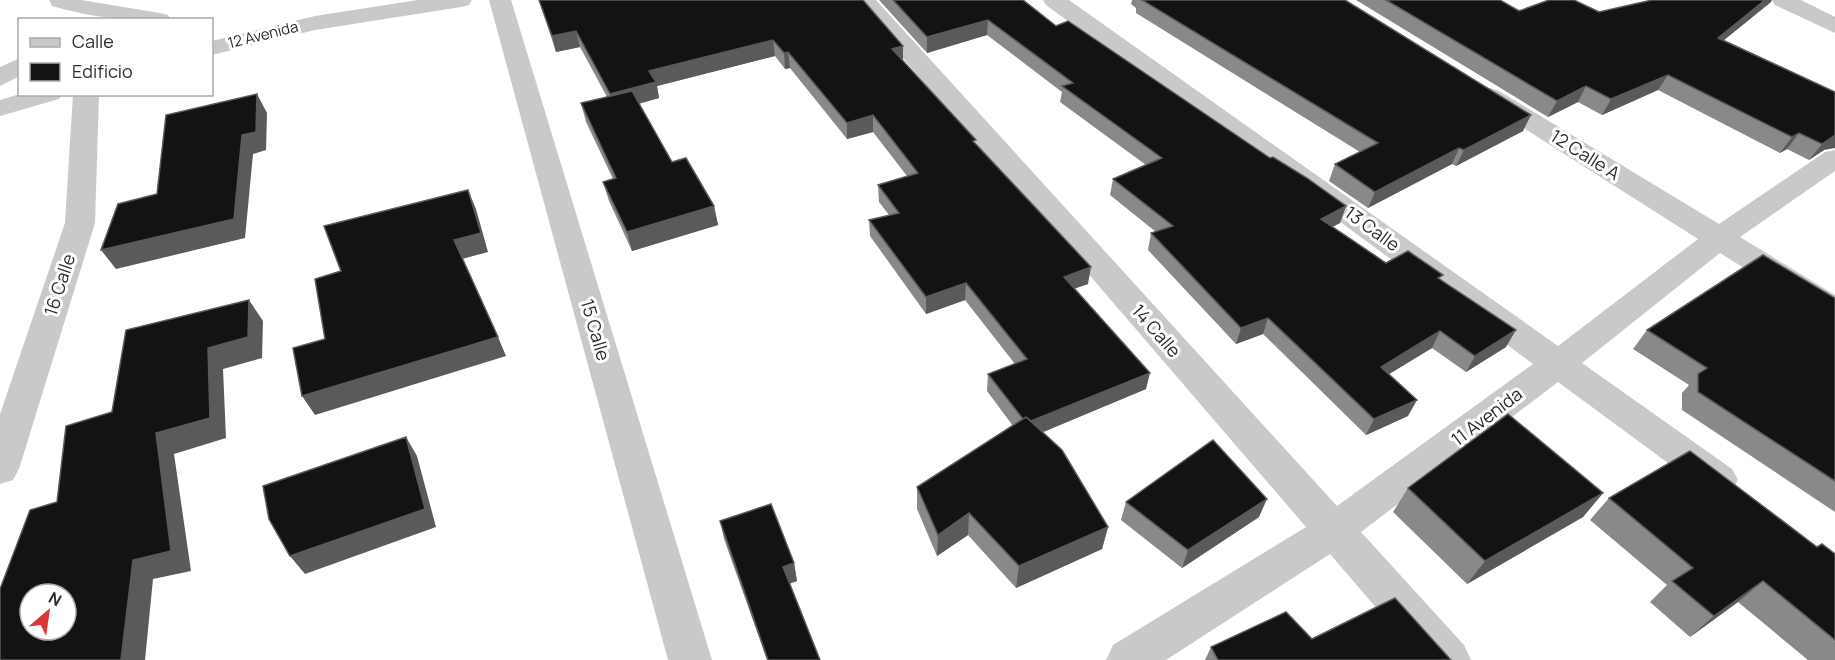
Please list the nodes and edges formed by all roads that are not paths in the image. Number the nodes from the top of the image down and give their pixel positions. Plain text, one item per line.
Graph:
1 (462, 0) edge
2 (500, 0) edge
3 (864, 0) edge
4 (1054, 0) edge
5 (1783, 0) edge
6 (60, 7) edge
7 (146, 18) edge
8 (315, 23) junction
9 (1835, 26) edge
10 (213, 27) edge
11 (213, 48) edge
12 (18, 66) edge
13 (0, 78) edge
14 (1467, 81) edge
15 (43, 96) edge
16 (86, 96) edge
17 (0, 108) edge
18 (1835, 158) edge
19 (1719, 238) junction
20 (1835, 310) edge
21 (1558, 363) junction
22 (0, 469) edge
23 (1740, 496) edge
24 (1333, 531) junction
25 (690, 660) edge
26 (1128, 660) edge
27 (1449, 660) edge

1 - 8 street, 12 Avenida
2 - 25 street, 15 Calle
3 - 24 street, 14 Calle
4 - 21 street, 13 Calle
5 - 9 street
6 - 7 street
8 - 10 street, 12 Avenida
8 - 11 street, 12 Avenida
12 - 13 street
14 - 19 street, 12 Calle A
15 - 17 street
16 - 22 street, 16 Calle
18 - 19 street, 11 Avenida
19 - 20 street, 12 Calle A
19 - 21 street, 11 Avenida
21 - 23 street, 13 Calle
21 - 24 street, 11 Avenida
24 - 26 street, 11 Avenida
24 - 27 street, 14 Calle

